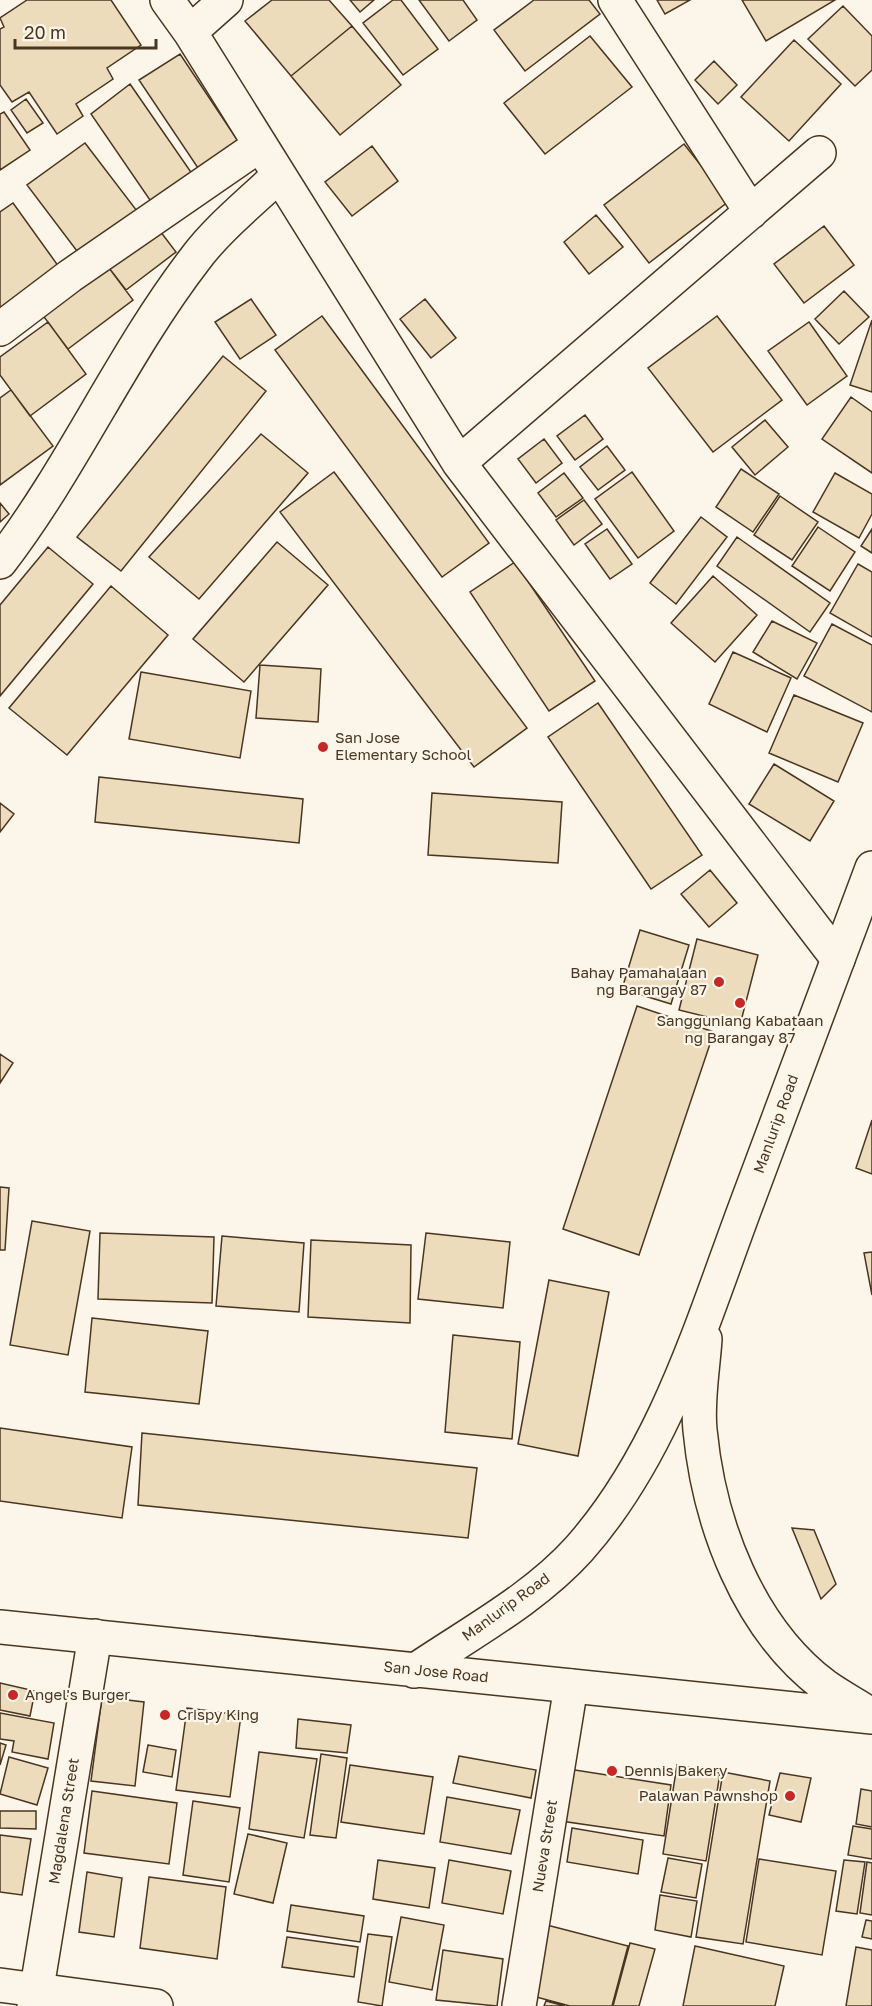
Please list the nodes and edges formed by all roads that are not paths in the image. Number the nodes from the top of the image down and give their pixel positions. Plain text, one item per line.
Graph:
1 (167, 0) edge
2 (226, 0) edge
3 (615, 0) edge
4 (190, 32) junction
5 (260, 145) junction
6 (819, 153) dead end
7 (279, 175) junction
8 (751, 212) junction
9 (0, 329) edge
10 (459, 463) junction
11 (0, 562) edge
12 (872, 868) edge
13 (838, 959) junction
14 (706, 1312) junction
15 (0, 1627) edge
16 (94, 1636) junction
17 (414, 1671) junction
18 (571, 1686) junction
19 (872, 1716) edge
20 (0, 1985) edge
21 (35, 1998) edge
22 (156, 2006) edge
23 (519, 2006) edge

1 - 4 street
2 - 4 street
3 - 8 street
4 - 5 street
5 - 7 street
5 - 9 street
6 - 8 street
7 - 10 street
7 - 11 street
8 - 10 street
10 - 13 street
12 - 13 street, Manlurip Road
13 - 14 street, Manlurip Road
14 - 17 street, Manlurip Road
14 - 19 street, Manlurip Road
15 - 16 street, San Jose Road
16 - 17 street, San Jose Road
16 - 21 street, Magdalena Street
17 - 18 street, San Jose Road
18 - 19 street, San Jose Road
18 - 23 street, Nueva Street
20 - 21 street
21 - 22 street

